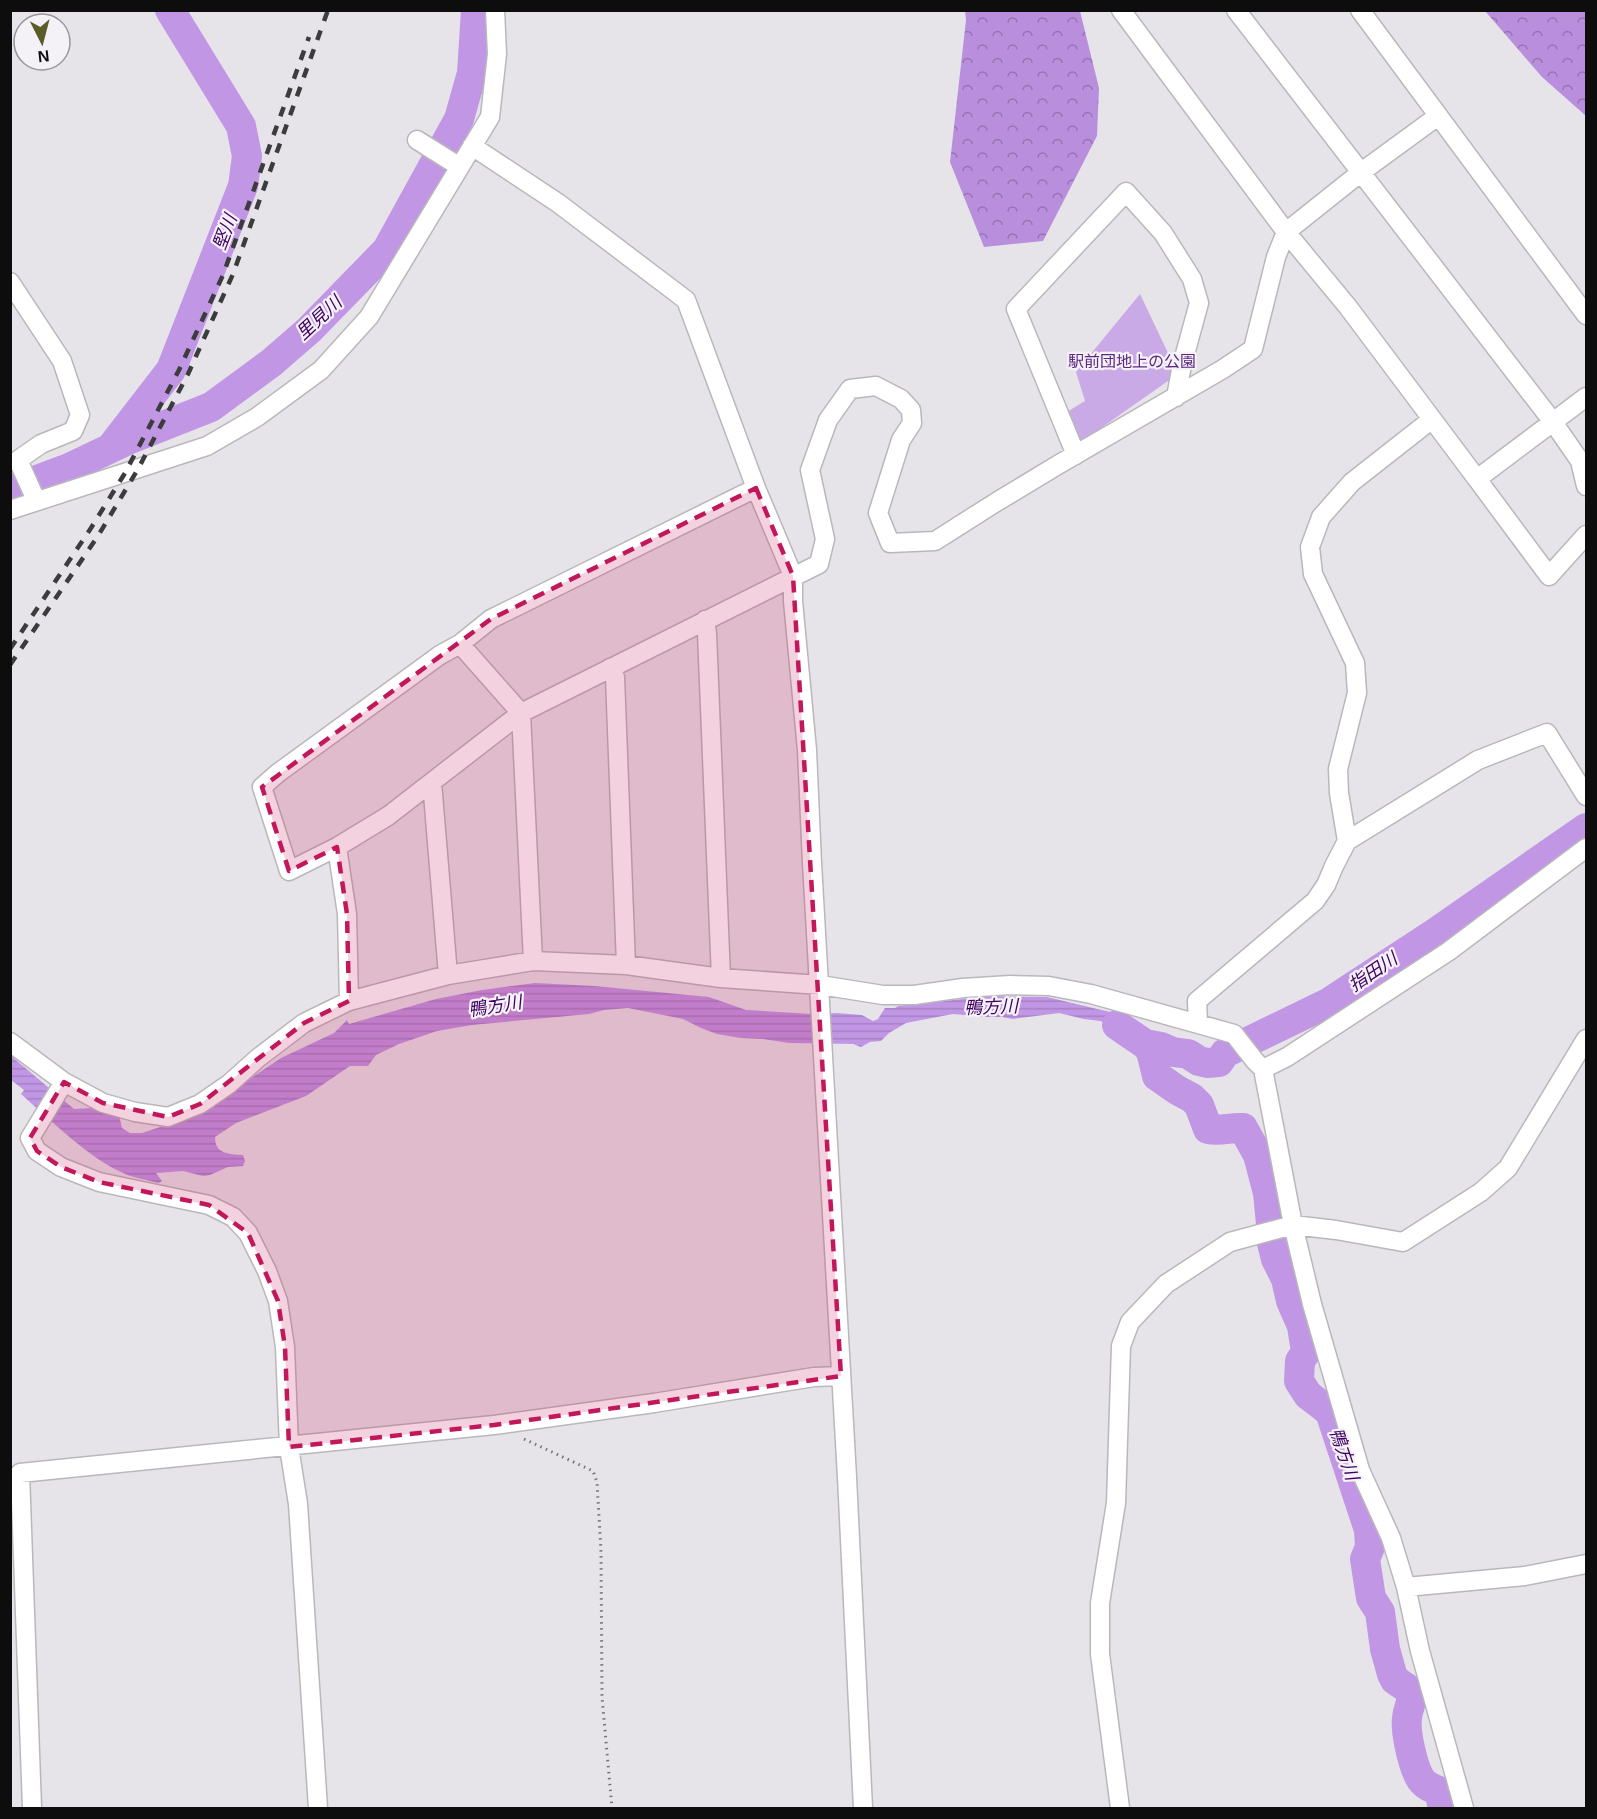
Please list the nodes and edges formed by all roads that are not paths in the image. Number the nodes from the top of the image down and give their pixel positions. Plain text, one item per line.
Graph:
1 (495, 10) edge
2 (1121, 10) edge
3 (1236, 10) edge
4 (1359, 10) edge
5 (1438, 116) junction
6 (417, 140) dead end
7 (472, 146) junction
8 (460, 167) junction
9 (1360, 173) junction
10 (1286, 231) junction
11 (10, 282) edge
12 (1587, 315) edge
13 (1176, 397) junction
14 (1587, 397) edge
15 (1431, 420) junction
16 (1553, 422) junction
17 (1076, 454) junction
18 (1476, 479) junction
19 (1587, 486) edge
20 (756, 488) junction
21 (36, 500) junction
22 (10, 510) edge
23 (1587, 536) edge
24 (793, 576) junction
25 (705, 620) junction
26 (460, 644) junction
27 (610, 668) junction
28 (521, 713) junction
29 (432, 782) junction
30 (1587, 796) edge
31 (1347, 841) junction
32 (338, 847) junction
33 (1587, 848) edge
34 (533, 961) junction
35 (626, 965) junction
36 (448, 975) junction
37 (721, 978) junction
38 (820, 985) junction
39 (349, 1001) junction
40 (1198, 1023) junction
41 (1587, 1039) edge
42 (10, 1042) edge
43 (1259, 1065) junction
44 (64, 1082) junction
45 (1287, 1226) junction
46 (842, 1376) junction
47 (289, 1447) junction
48 (1587, 1564) edge
49 (1406, 1587) junction
50 (32, 1809) edge
51 (318, 1809) edge
52 (863, 1809) edge
53 (1120, 1809) edge
54 (1464, 1809) edge

1 - 7 street
2 - 10 street
3 - 9 street
4 - 5 street
5 - 9 street
5 - 12 street
6 - 8 street
7 - 8 street
7 - 20 street
8 - 21 street
9 - 10 street
9 - 16 street
10 - 13 street
10 - 15 street
11 - 21 street
13 - 17 street
13 - 17 street
14 - 16 street
15 - 18 street
15 - 31 street
16 - 18 street
16 - 19 street
17 - 24 street
18 - 23 street
20 - 24 street
20 - 26 street
21 - 22 street
24 - 25 street
24 - 38 street
25 - 27 street
25 - 37 street
26 - 28 street
26 - 32 street
27 - 28 street
27 - 35 street
28 - 29 street
28 - 34 street
29 - 32 street
29 - 36 street
30 - 31 street
31 - 40 street
32 - 39 street
33 - 43 street
34 - 35 street
34 - 36 street
35 - 37 street
36 - 39 street
37 - 38 street
38 - 40 street
38 - 46 street
39 - 44 street
40 - 43 street
41 - 45 street
42 - 44 street
43 - 45 street
44 - 47 street
45 - 49 street
45 - 53 street
46 - 47 street
46 - 52 street
47 - 50 street
47 - 51 street
48 - 49 street
49 - 54 street

